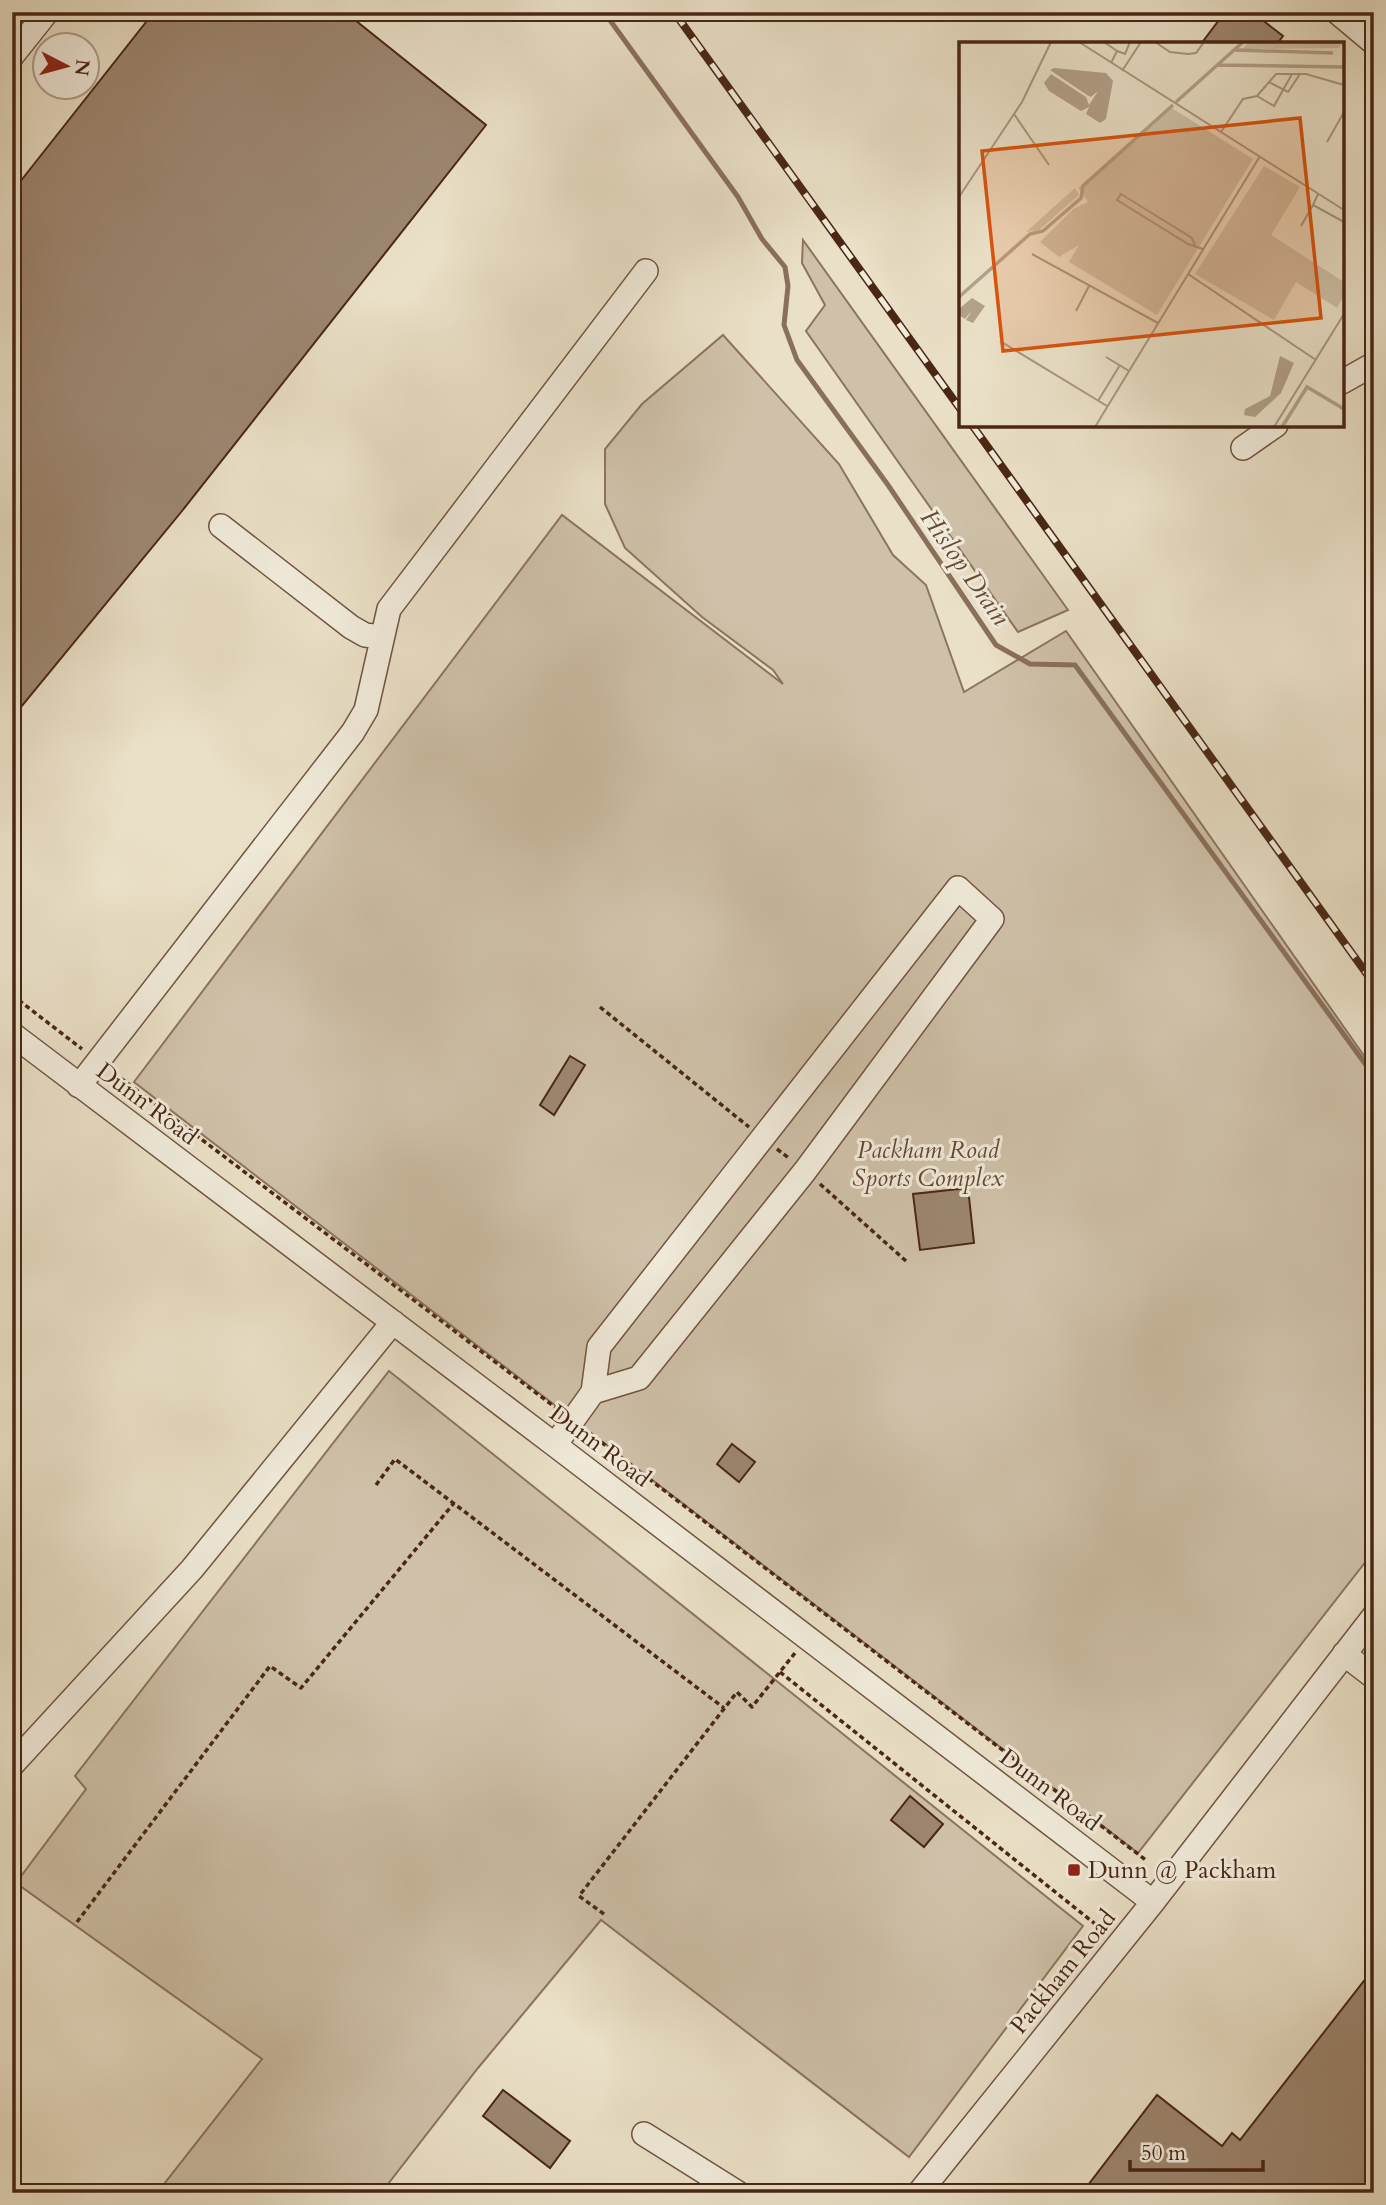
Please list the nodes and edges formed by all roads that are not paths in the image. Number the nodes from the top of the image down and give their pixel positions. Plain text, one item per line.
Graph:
1 (47, 12) edge
2 (1337, 12) edge
3 (1374, 43) edge
4 (12, 56) edge
5 (646, 271) dead end
6 (1374, 364) edge
7 (1344, 381) edge
8 (1273, 427) edge
9 (1243, 448) dead end
10 (221, 526) dead end
11 (382, 637) junction
12 (12, 1034) edge
13 (79, 1086) junction
14 (393, 1322) junction
15 (593, 1392) junction
16 (555, 1445) junction
17 (1374, 1616) edge
18 (1344, 1654) junction
19 (1374, 1677) edge
20 (12, 1765) edge
21 (1153, 1902) junction
22 (644, 2134) dead end
23 (738, 2193) edge
24 (919, 2193) edge

1 - 4 street
2 - 3 street
5 - 11 street
6 - 7 street
8 - 9 street
10 - 11 street
11 - 13 street
12 - 13 street, Dunn Road
13 - 14 street, Dunn Road
14 - 16 street, Dunn Road
14 - 20 street
15 - 15 street
15 - 16 street
16 - 21 street, Dunn Road
17 - 18 street, Packham Road
18 - 19 street
18 - 21 street, Packham Road
21 - 24 street, Packham Road
22 - 23 street

